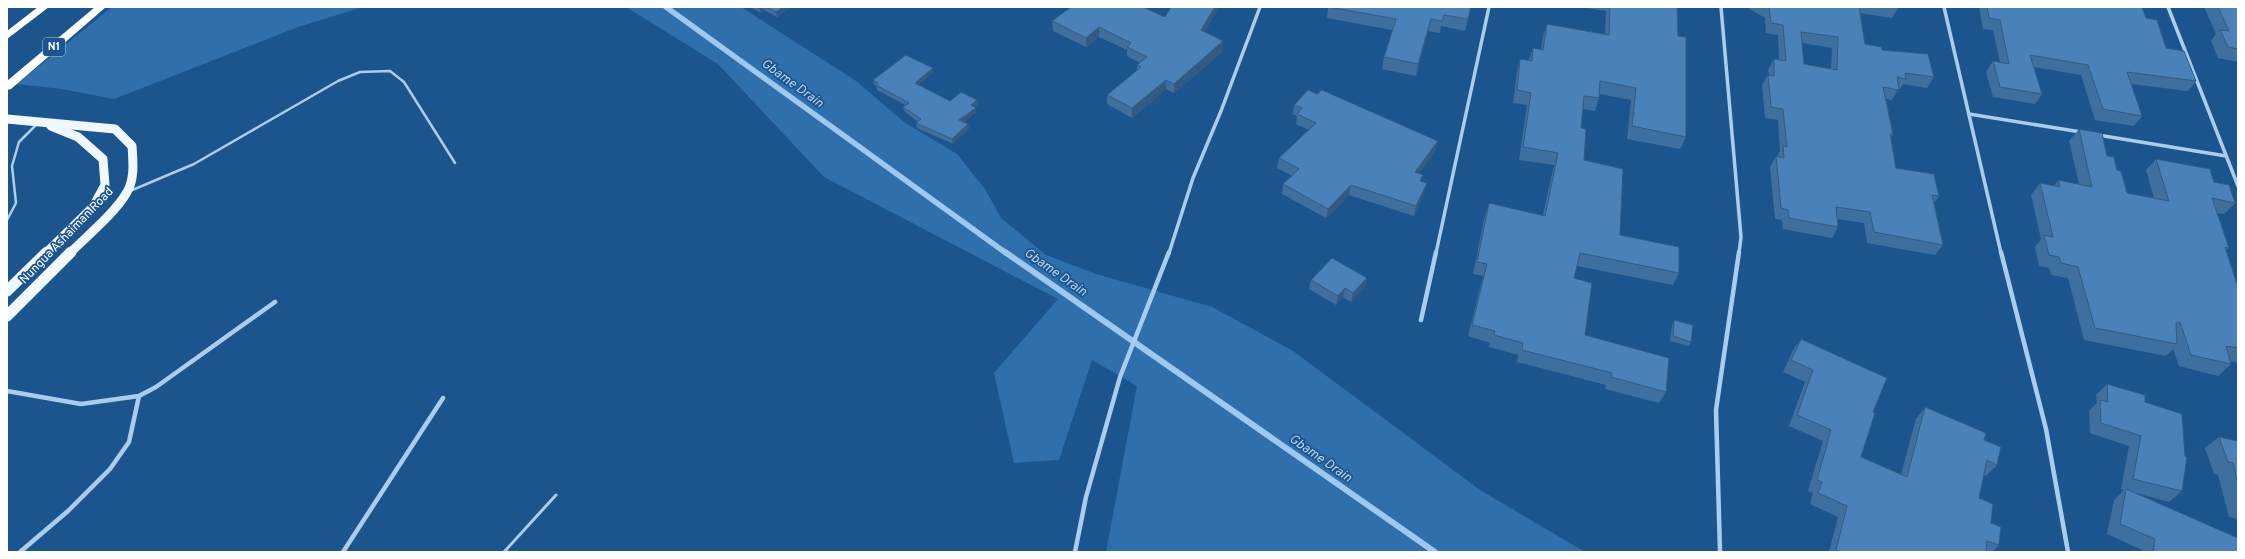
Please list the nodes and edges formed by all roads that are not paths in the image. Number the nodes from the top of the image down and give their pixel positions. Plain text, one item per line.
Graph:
1 (44, 7) edge
2 (101, 7) edge
3 (1260, 7) edge
4 (1488, 7) edge
5 (1721, 7) edge
6 (1944, 7) edge
7 (2168, 7) edge
8 (7, 36) edge
9 (7, 87) edge
10 (1969, 114) junction
11 (7, 119) edge
12 (40, 121) junction
13 (2086, 133) edge
14 (2094, 134) edge
15 (2226, 156) junction
16 (455, 163) dead end
17 (12, 166) junction
18 (7, 167) edge
19 (2238, 186) edge
20 (128, 191) junction
21 (7, 220) edge
22 (7, 291) edge
23 (275, 302) dead end
24 (7, 316) edge
25 (1421, 320) dead end
26 (7, 391) edge
27 (139, 396) junction
28 (443, 398) dead end
29 (556, 495) dead end
30 (20, 552) edge
31 (343, 552) edge
32 (504, 552) edge
33 (1075, 552) edge
34 (1720, 552) edge
35 (2068, 552) edge

1 - 8 highway
2 - 9 highway, N1
3 - 33 street
4 - 25 street
5 - 34 street
6 - 10 street
7 - 15 street
10 - 13 street
10 - 35 street
11 - 12 main road, Nungua Ashaiman Road
12 - 17 lane
12 - 20 main road, Nungua Ashaiman Road
12 - 22 main road, Nungua Ashaiman Road
14 - 15 street
15 - 19 street
16 - 20 lane
17 - 18 lane
17 - 21 lane
20 - 24 main road, Nungua Ashaiman Road
23 - 27 street
26 - 27 street
27 - 30 street
28 - 31 street
29 - 32 lane

